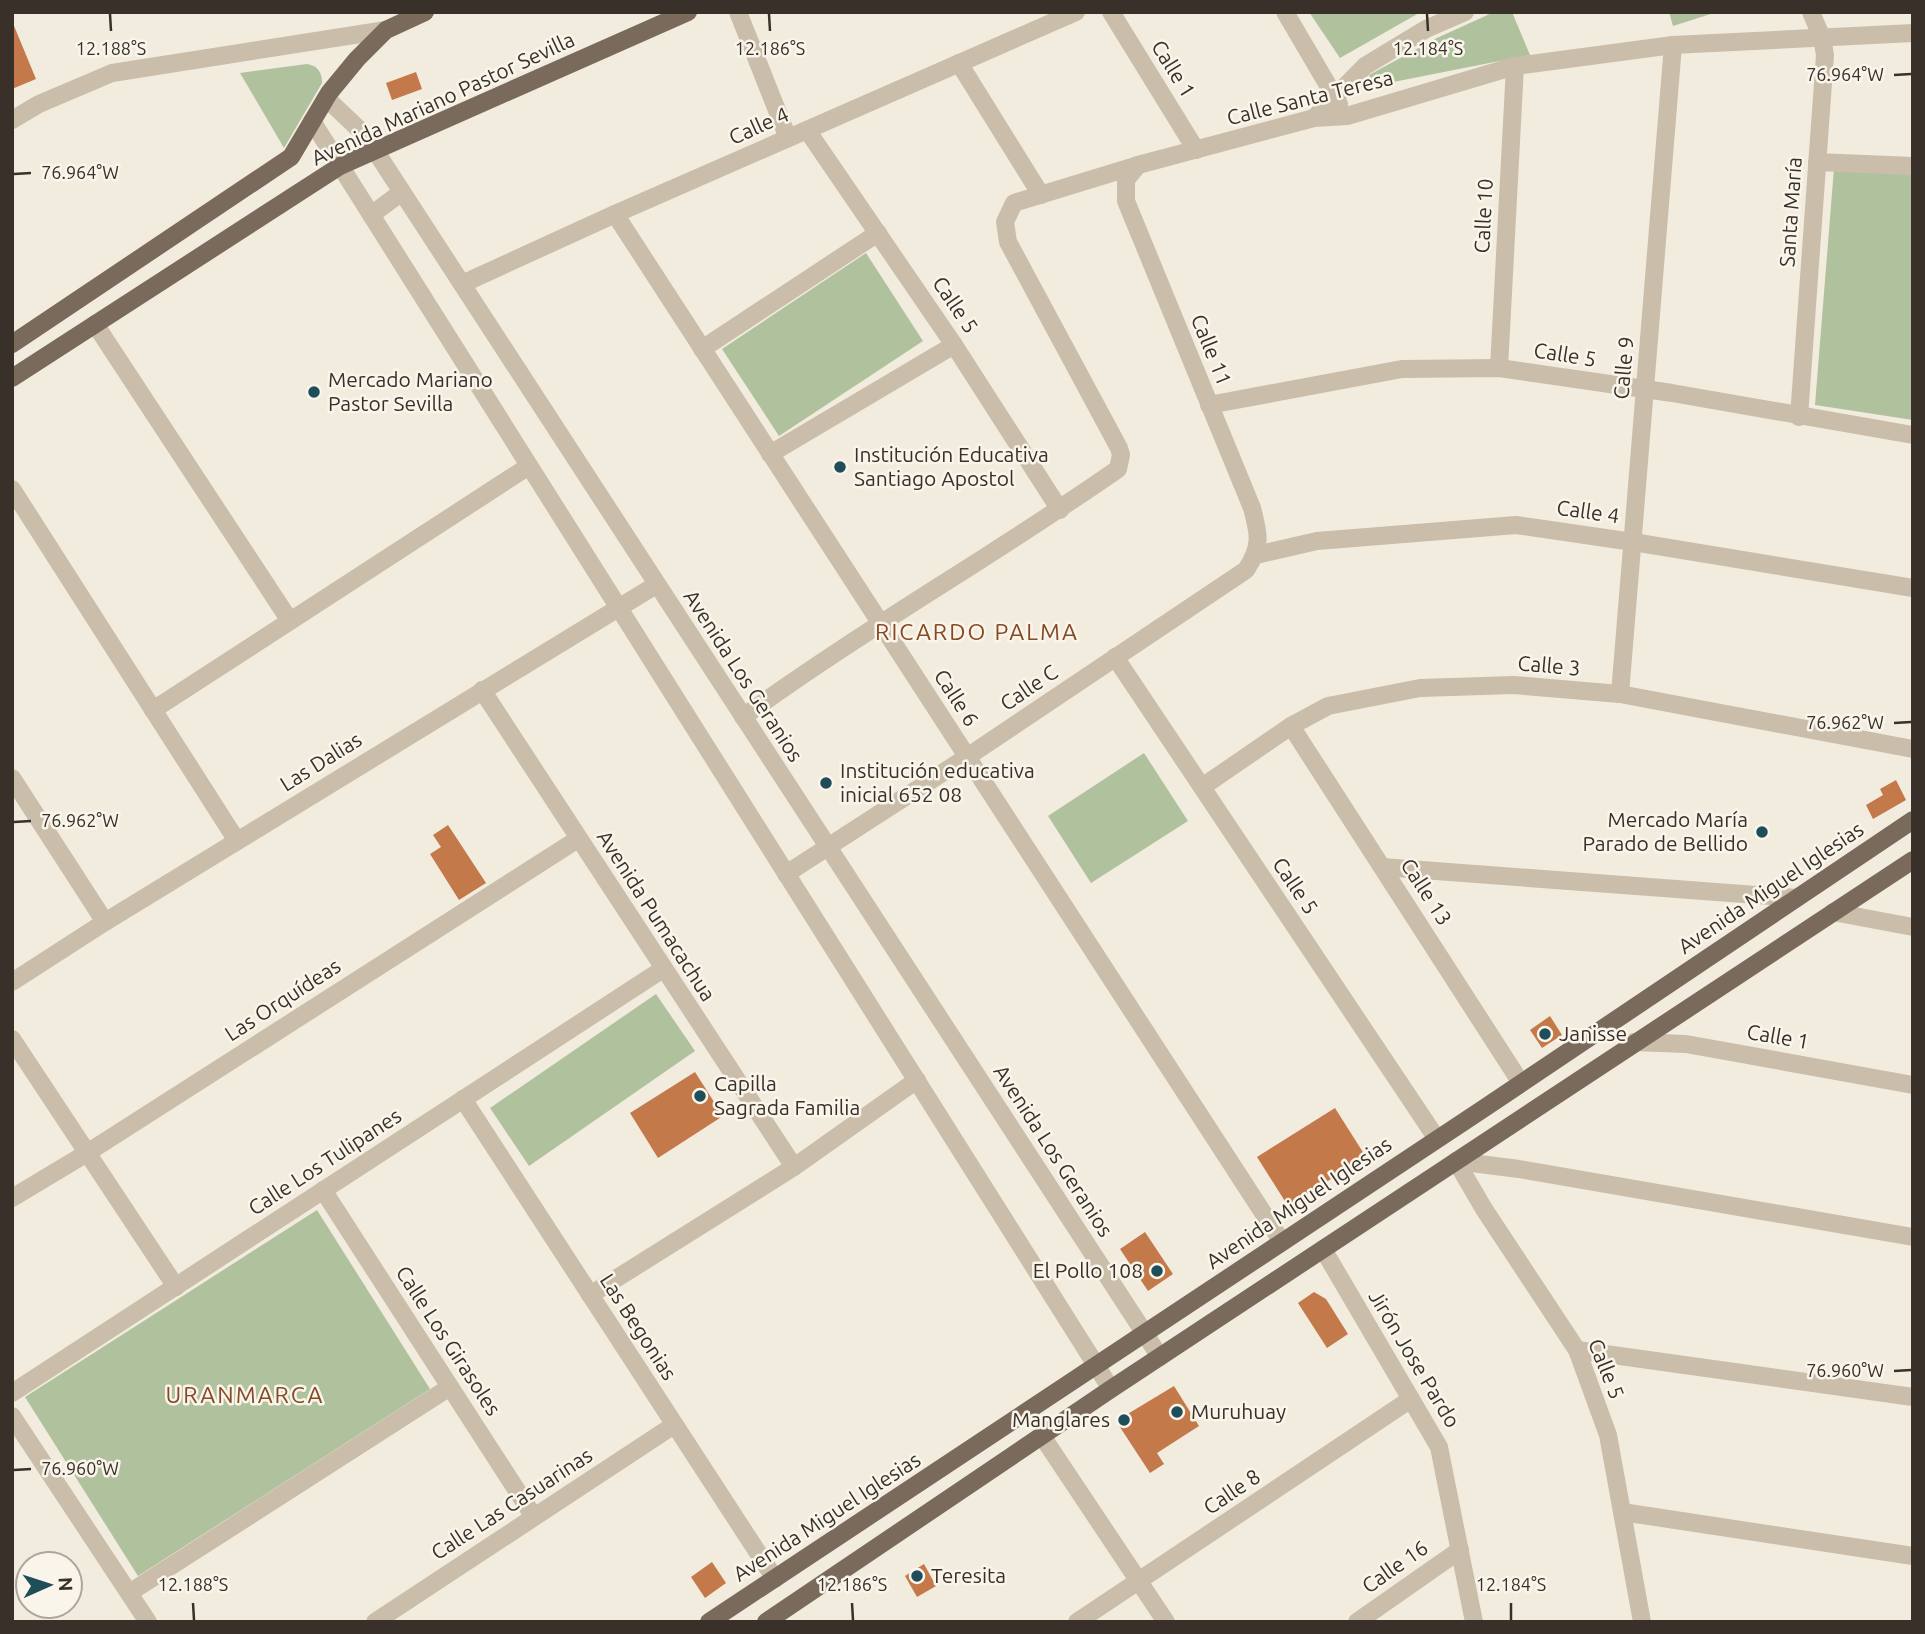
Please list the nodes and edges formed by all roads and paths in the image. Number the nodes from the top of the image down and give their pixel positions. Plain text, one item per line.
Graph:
1 (425, 12) edge
2 (688, 12) edge
3 (738, 12) edge
4 (1076, 12) edge
5 (1111, 12) edge
6 (1285, 12) edge
7 (1465, 12) edge
8 (1811, 12) edge
9 (386, 30) junction
10 (1913, 33) edge
11 (1822, 38) junction
12 (1673, 45) junction
13 (959, 63) junction
14 (1515, 66) junction
15 (1335, 96) junction
16 (326, 98) junction
17 (1347, 116) junction
18 (1314, 118) junction
19 (12, 120) edge
20 (312, 121) junction
21 (807, 130) junction
22 (788, 138) junction
23 (375, 150) junction
24 (1196, 150) junction
25 (1817, 162) junction
26 (340, 166) junction
27 (1138, 166) junction
28 (1913, 166) edge
29 (402, 192) junction
30 (1041, 195) junction
31 (615, 214) junction
32 (371, 215) junction
33 (878, 233) junction
34 (462, 285) junction
35 (95, 324) junction
36 (12, 344) edge
37 (954, 345) junction
38 (702, 349) junction
39 (1499, 368) junction
40 (12, 378) edge
41 (1644, 390) junction
42 (1209, 405) junction
43 (1799, 416) junction
44 (1913, 435) edge
45 (770, 454) junction
46 (529, 466) junction
47 (12, 489) edge
48 (1060, 510) junction
49 (1633, 542) junction
50 (1256, 555) junction
51 (656, 585) junction
52 (1913, 588) edge
53 (618, 607) junction
54 (290, 621) junction
55 (881, 624) junction
56 (1115, 657) junction
57 (482, 690) junction
58 (1620, 695) junction
59 (153, 710) junction
60 (743, 717) junction
61 (1291, 726) junction
62 (1913, 749) edge
63 (967, 757) junction
64 (12, 778) edge
65 (1202, 787) junction
66 (1913, 820) edge
67 (578, 839) junction
68 (237, 841) junction
69 (828, 847) junction
70 (1913, 860) edge
71 (1382, 867) junction
72 (786, 874) junction
73 (1797, 898) junction
74 (1833, 912) junction
75 (105, 922) junction
76 (1913, 927) edge
77 (663, 968) junction
78 (12, 982) edge
79 (12, 1040) edge
80 (1634, 1042) junction
81 (917, 1080) junction
82 (1521, 1083) junction
83 (1913, 1086) edge
84 (463, 1099) junction
85 (1437, 1139) junction
86 (87, 1153) junction
87 (1457, 1161) junction
88 (794, 1167) junction
89 (323, 1190) junction
90 (12, 1198) edge
91 (1913, 1237) edge
92 (1283, 1242) junction
93 (1323, 1250) junction
94 (176, 1287) junction
95 (590, 1295) junction
96 (1145, 1334) junction
97 (1577, 1350) junction
98 (1160, 1357) junction
99 (1097, 1366) junction
100 (450, 1387) junction
101 (1111, 1390) junction
102 (12, 1393) edge
103 (1913, 1397) edge
104 (1411, 1399) junction
105 (12, 1416) edge
106 (674, 1425) junction
107 (1042, 1436) junction
108 (1622, 1512) junction
109 (534, 1517) junction
110 (1460, 1550) junction
111 (1913, 1556) edge
112 (775, 1579) junction
113 (1138, 1581) junction
114 (129, 1593) junction
115 (148, 1622) edge
116 (375, 1622) edge
117 (709, 1622) edge
118 (766, 1622) edge
119 (1077, 1622) edge
120 (1166, 1622) edge
121 (1357, 1622) edge
122 (1474, 1622) edge
123 (1642, 1622) edge

1 - 9 main road, Avenida Mariano Pastor Sevilla
2 - 23 main road, Avenida Mariano Pastor Sevilla
3 - 22 street
4 - 13 street, Calle 4
5 - 24 street, Calle 1
6 - 15 street
7 - 15 street
8 - 11 street, Santa María
9 - 16 main road, Avenida Mariano Pastor Sevilla
9 - 19 street
10 - 11 street, Calle Santa Teresa
11 - 12 street, Calle Santa Teresa
11 - 25 street, Santa María
12 - 14 street, Calle Santa Teresa
12 - 41 street, Calle 9
13 - 21 street, Calle 4
13 - 30 street
14 - 17 street, Calle Santa Teresa
14 - 39 street, Calle 10
15 - 17 street
15 - 18 street
16 - 20 main road, Avenida Mariano Pastor Sevilla
16 - 23 street, Avenida Los Geranios
17 - 18 street, Calle Santa Teresa
18 - 24 street, Calle Santa Teresa
20 - 26 street
20 - 36 main road, Avenida Mariano Pastor Sevilla
21 - 22 street, Calle 4
21 - 33 street, Calle 5
22 - 31 street, Calle 4
23 - 26 main road, Avenida Mariano Pastor Sevilla
23 - 29 street, Avenida Los Geranios
24 - 27 street, Calle Santa Teresa
25 - 28 street
25 - 43 street, Santa María
26 - 32 street
26 - 35 main road, Avenida Mariano Pastor Sevilla
27 - 30 street, Calle Santa Teresa
27 - 42 street, Calle 11
29 - 32 street
29 - 34 street, Avenida Los Geranios
30 - 48 street, Calle Santa Teresa
31 - 34 street, Calle 4
31 - 38 street, Calle 6
32 - 46 street
33 - 37 street, Calle 5
33 - 38 street
34 - 51 street, Avenida Los Geranios
35 - 40 main road, Avenida Mariano Pastor Sevilla
35 - 54 street
37 - 45 street
37 - 48 street, Calle 5
38 - 45 street, Calle 6
39 - 41 street, Calle 5
39 - 42 street, Calle 5
41 - 43 street, Calle 5
41 - 49 street, Calle 9
42 - 50 street, Calle 11
43 - 44 street, Calle 5
45 - 55 street, Calle 6
46 - 53 street
46 - 54 street
47 - 59 street
48 - 55 street
49 - 50 street, Calle 4
49 - 52 street, Calle 4
49 - 58 street, Calle 9
50 - 56 street, Calle C
51 - 53 street, Las Dalias
51 - 60 street, Avenida Los Geranios
53 - 57 street, Las Dalias
53 - 72 street
54 - 59 street
55 - 60 street
55 - 63 street, Calle 6
56 - 63 street, Calle C
56 - 65 street, Calle 5
57 - 67 street, Avenida Pumacachua
57 - 68 street, Las Dalias
58 - 61 street, Calle 3
58 - 62 street, Calle 3
59 - 68 street
60 - 69 street, Avenida Los Geranios
61 - 65 street, Calle 3
61 - 71 street, Calle 13
63 - 69 street, Calle C
63 - 92 street, Calle 6
64 - 75 street
65 - 85 street, Calle 5
66 - 73 main road, Avenida Miguel Iglesias
67 - 77 street, Avenida Pumacachua
67 - 86 street, Las Orquídeas
68 - 75 street, Las Dalias
69 - 72 street, Calle C
69 - 96 street, Avenida Los Geranios
70 - 74 main road
71 - 73 street
71 - 82 street, Calle 13
72 - 81 street
73 - 82 main road, Avenida Miguel Iglesias
74 - 76 street
74 - 80 main road
75 - 78 street, Las Dalias
77 - 84 street, Calle Los Tulipanes
77 - 88 street, Avenida Pumacachua
79 - 86 street
80 - 83 street, Calle 1
80 - 87 main road
81 - 88 street
81 - 99 street
82 - 85 main road, Avenida Miguel Iglesias
84 - 89 street, Calle Los Tulipanes
84 - 95 street, Las Begonias
85 - 92 main road, Avenida Miguel Iglesias
86 - 90 street, Las Orquídeas
86 - 94 street
87 - 91 street
87 - 93 main road
87 - 97 street, Calle 5
88 - 95 street
89 - 94 street, Calle Los Tulipanes
89 - 100 street, Calle Los Girasoles
92 - 96 main road, Avenida Miguel Iglesias
93 - 98 main road
93 - 104 street, Jirón Jose Pardo
94 - 102 street, Calle Los Tulipanes
95 - 106 street, Las Begonias
96 - 98 street, Avenida Los Geranios
96 - 99 main road, Avenida Miguel Iglesias
97 - 103 street
97 - 108 street, Calle 5
98 - 101 main road
99 - 101 street
99 - 112 main road, Avenida Miguel Iglesias
100 - 109 street, Calle Los Girasoles
100 - 114 street
101 - 107 main road
104 - 110 street, Jirón Jose Pardo
104 - 113 street, Calle 8
105 - 114 street
106 - 109 street, Calle Las Casuarinas
106 - 112 street, Las Begonias
107 - 113 street
107 - 118 main road
108 - 111 street
108 - 123 street, Calle 5
109 - 116 street, Calle Las Casuarinas
110 - 121 street, Calle 16
110 - 122 street, Jirón Jose Pardo
112 - 117 main road, Avenida Miguel Iglesias
113 - 119 street, Calle 8
113 - 120 street
114 - 115 street

